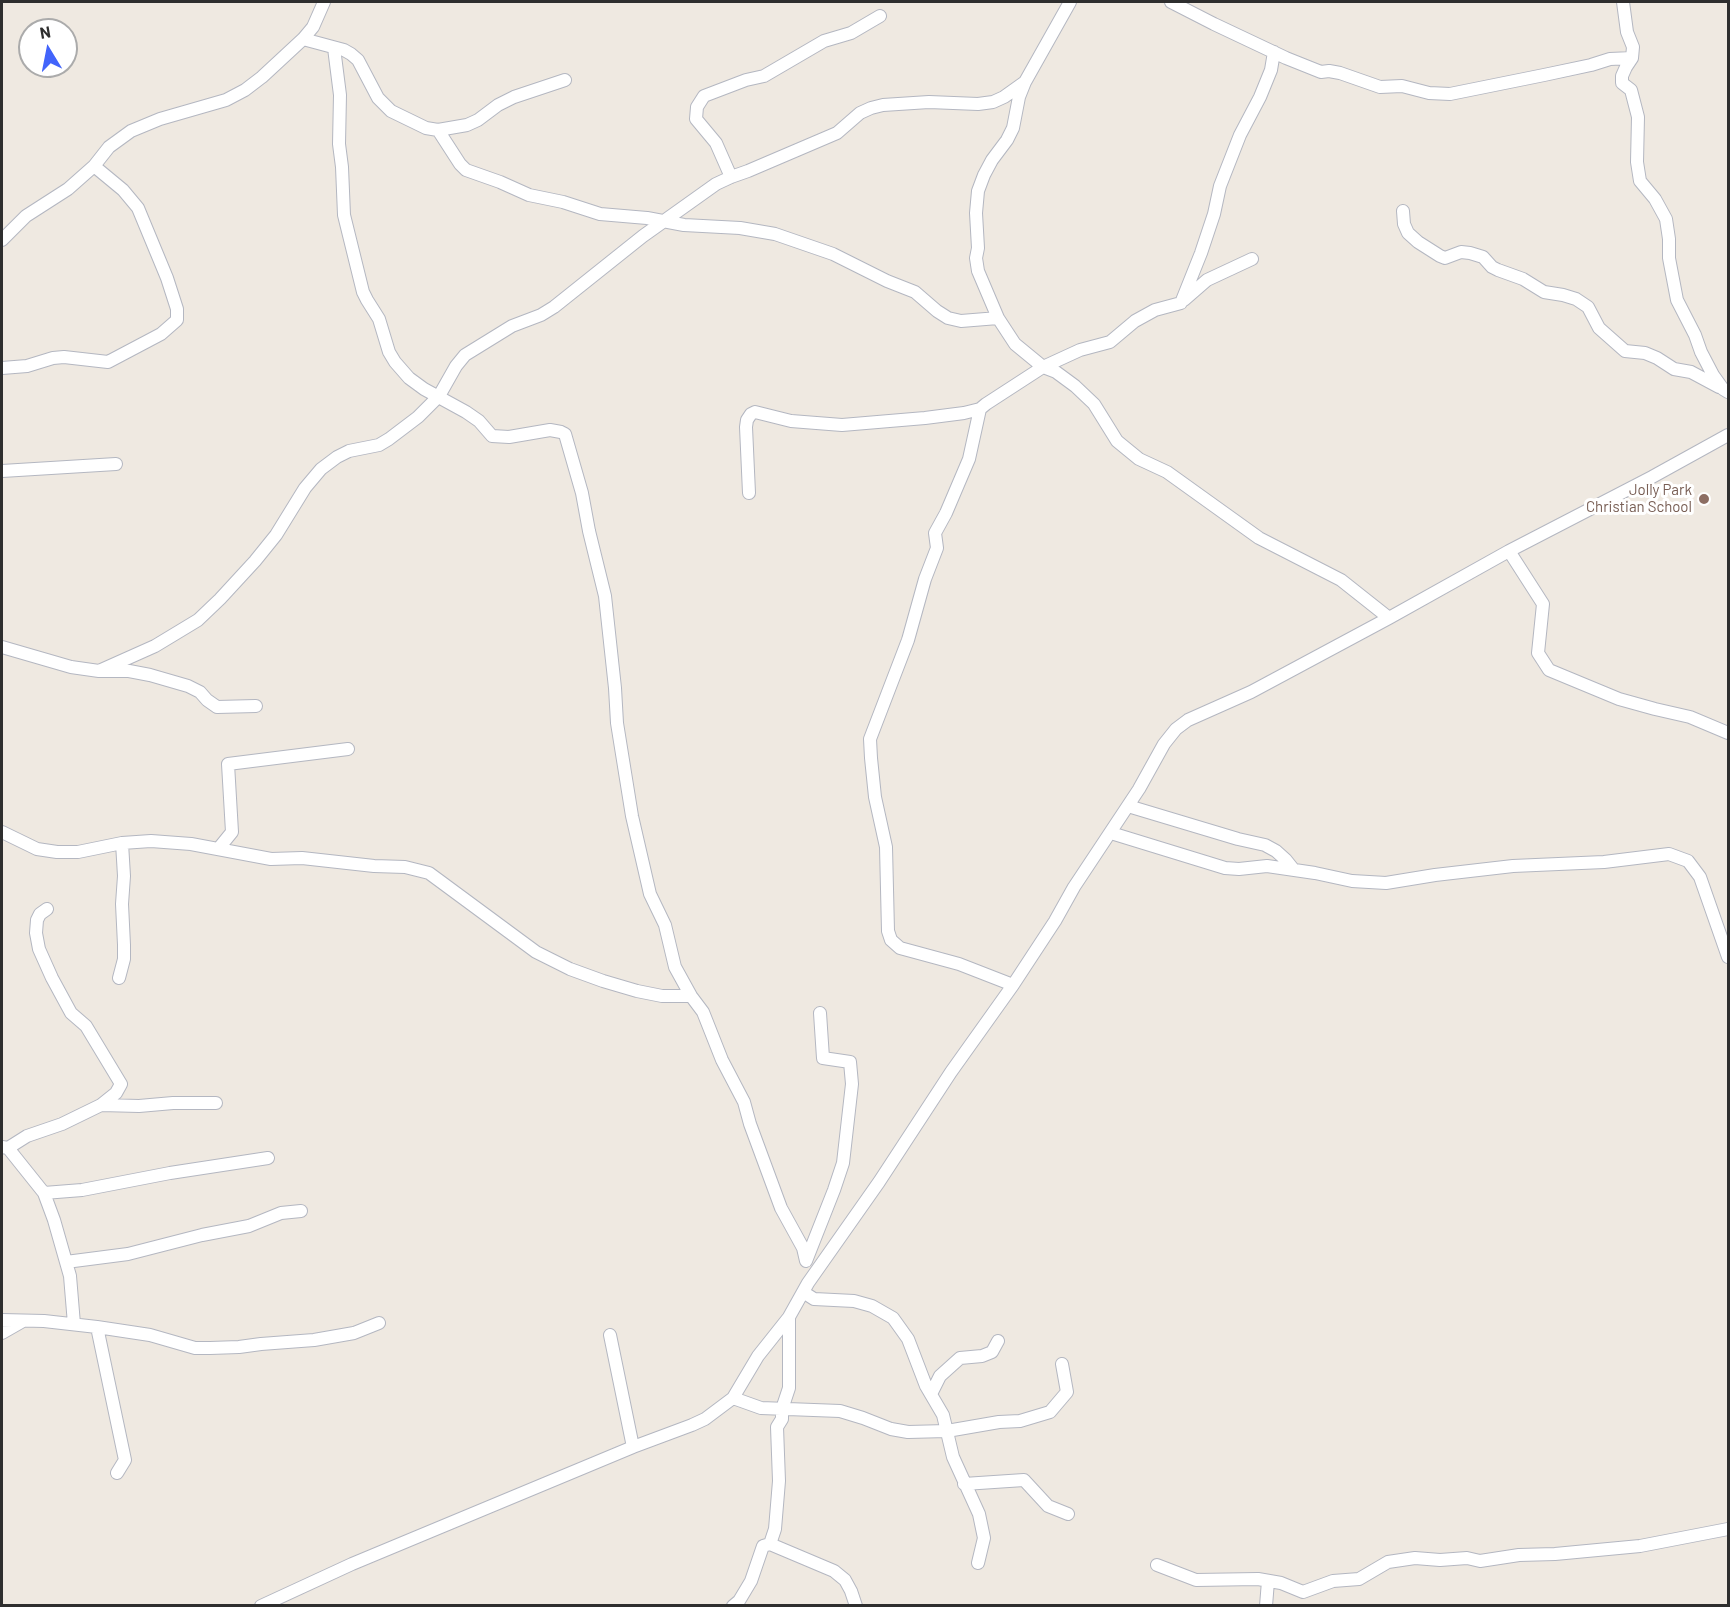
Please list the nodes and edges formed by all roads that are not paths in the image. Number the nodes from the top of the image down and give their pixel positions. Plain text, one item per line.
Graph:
1 (324, 2) edge
2 (1070, 2) edge
3 (1171, 2) edge
4 (1623, 2) edge
5 (880, 15) dead end
6 (303, 39) junction
7 (334, 48) junction
8 (1274, 52) junction
9 (1632, 58) junction
10 (565, 80) dead end
11 (1025, 82) junction
12 (438, 130) junction
13 (94, 166) junction
14 (731, 177) junction
15 (1403, 211) dead end
16 (664, 222) junction
17 (2, 240) edge
18 (1252, 259) dead end
19 (1181, 303) junction
20 (998, 318) junction
21 (2, 368) edge
22 (1043, 368) junction
23 (1726, 390) edge
24 (439, 396) junction
25 (980, 409) junction
26 (1728, 435) edge
27 (116, 464) dead end
28 (2, 471) edge
29 (749, 493) dead end
30 (1509, 550) junction
31 (1389, 618) junction
32 (2, 647) edge
33 (99, 670) junction
34 (256, 706) dead end
35 (1728, 733) edge
36 (348, 749) dead end
37 (1128, 806) junction
38 (2, 832) edge
39 (1111, 833) junction
40 (122, 843) junction
41 (219, 848) junction
42 (1294, 870) junction
43 (47, 909) dead end
44 (1728, 957) edge
45 (119, 978) dead end
46 (1013, 985) junction
47 (691, 996) junction
48 (820, 1013) dead end
49 (216, 1103) dead end
50 (101, 1105) junction
51 (5, 1148) edge
52 (268, 1158) dead end
53 (44, 1193) junction
54 (301, 1211) dead end
55 (806, 1261) junction
56 (66, 1262) junction
57 (806, 1287) junction
58 (789, 1317) junction
59 (2, 1320) edge
60 (24, 1320) junction
61 (379, 1323) dead end
62 (74, 1324) junction
63 (97, 1327) junction
64 (2, 1333) edge
65 (610, 1335) dead end
66 (998, 1341) dead end
67 (1062, 1364) dead end
68 (931, 1394) junction
69 (733, 1398) junction
70 (761, 1408) junction
71 (782, 1409) junction
72 (777, 1427) junction
73 (947, 1431) junction
74 (633, 1447) junction
75 (117, 1473) dead end
76 (964, 1484) junction
77 (1068, 1514) dead end
78 (1728, 1529) edge
79 (770, 1544) junction
80 (978, 1563) dead end
81 (1157, 1565) dead end
82 (1268, 1581) junction
83 (261, 1605) edge
84 (733, 1605) edge
85 (856, 1605) edge
86 (1266, 1605) edge

1 - 6 street
2 - 11 street
3 - 8 street
4 - 9 street
5 - 14 street
6 - 7 street
6 - 13 street
7 - 12 street
7 - 24 street
8 - 9 street
8 - 19 street
9 - 23 street
10 - 12 street
11 - 14 street
11 - 20 street
12 - 16 street
13 - 17 street
13 - 21 street
14 - 16 street
15 - 23 street
16 - 20 street
16 - 24 street
18 - 19 street
19 - 22 street
20 - 22 street
22 - 25 street
22 - 31 street
24 - 33 street
24 - 47 street
25 - 29 street
25 - 46 street
26 - 30 street
27 - 28 street
30 - 31 street
30 - 35 street
31 - 37 street
32 - 33 street
33 - 34 street
36 - 41 street
37 - 39 street
37 - 42 street
38 - 40 street
39 - 42 street
39 - 46 street
40 - 41 street
40 - 45 street
41 - 47 street
42 - 44 street
43 - 50 street
46 - 57 street
47 - 55 street
48 - 55 street
49 - 50 street
50 - 51 street
51 - 53 street
52 - 53 street
53 - 56 street
54 - 56 street
55 - 57 street
56 - 62 street
57 - 58 street
57 - 68 street
58 - 69 street
58 - 71 street
59 - 60 street
60 - 62 street
60 - 64 street
61 - 63 street
62 - 63 street
63 - 75 street
65 - 74 street
66 - 68 street
67 - 73 street
68 - 73 street
69 - 70 street
69 - 74 street
70 - 71 street
70 - 72 street
71 - 72 street
71 - 73 street
72 - 79 street
73 - 76 street
74 - 83 street
76 - 77 street
76 - 80 street
78 - 82 street
79 - 84 street
79 - 85 street
81 - 82 street
82 - 86 street

